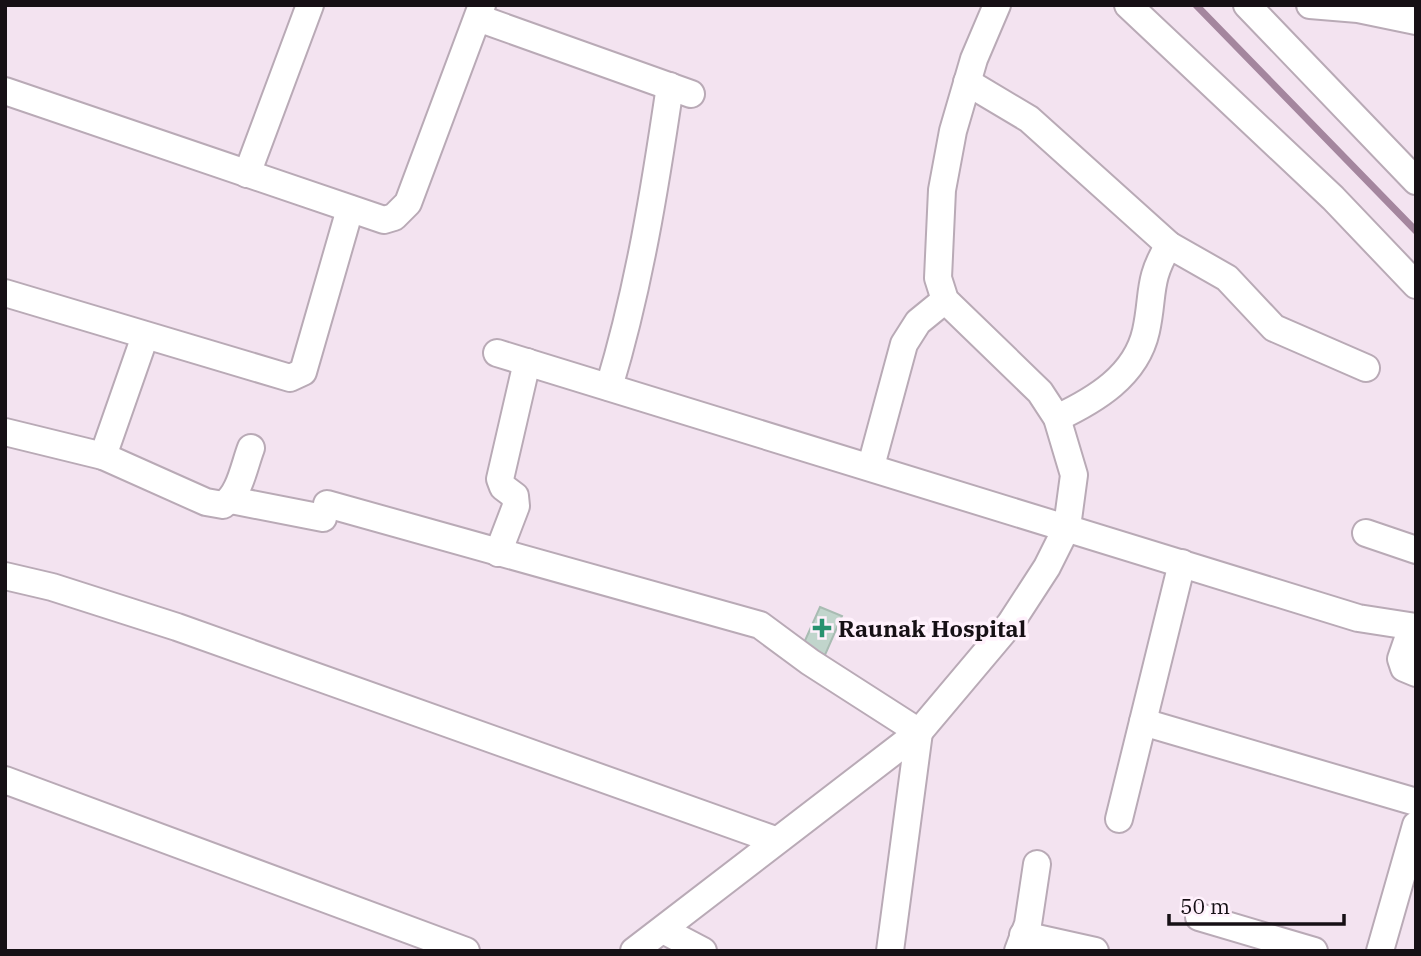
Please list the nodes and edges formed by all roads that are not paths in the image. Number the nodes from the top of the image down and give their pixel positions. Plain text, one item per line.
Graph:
1 (310, 5) edge
2 (998, 5) edge
3 (1128, 5) edge
4 (1247, 5) edge
5 (1310, 5) edge
6 (480, 12) edge
7 (1416, 21) edge
8 (967, 82) junction
9 (5, 91) edge
10 (1410, 166) edge
11 (247, 174) junction
12 (350, 209) junction
13 (1169, 245) junction
14 (1416, 285) edge
15 (5, 293) edge
16 (945, 300) junction
17 (145, 335) junction
18 (497, 353) dead end
19 (527, 362) junction
20 (1366, 368) dead end
21 (609, 387) junction
22 (1057, 418) junction
23 (5, 432) edge
24 (251, 448) dead end
25 (103, 456) junction
26 (871, 466) junction
27 (230, 500) junction
28 (1067, 527) junction
29 (1366, 533) dead end
30 (1416, 550) edge
31 (498, 553) junction
32 (1182, 563) junction
33 (5, 576) edge
34 (1414, 627) edge
35 (1416, 673) edge
36 (1143, 722) junction
37 (919, 732) junction
38 (5, 780) edge
39 (1416, 802) edge
40 (1119, 819) dead end
41 (1416, 825) edge
42 (775, 840) junction
43 (1037, 864) dead end
44 (1199, 917) dead end
45 (663, 930) junction
46 (1021, 943) edge
47 (466, 951) edge
48 (634, 951) edge
49 (703, 951) edge
50 (890, 951) edge
51 (1095, 951) edge
52 (1314, 951) edge
53 (1380, 951) edge

1 - 11 street
2 - 8 street
3 - 14 street
4 - 10 street
5 - 7 street
6 - 12 street
6 - 21 street
8 - 13 street
8 - 16 street
9 - 11 street
11 - 12 street
12 - 17 street
13 - 20 street
13 - 22 street
15 - 17 street
16 - 22 street
16 - 26 street
17 - 25 street
18 - 19 street
19 - 21 street
19 - 31 street
21 - 26 street
22 - 28 street
23 - 25 street
24 - 27 street
25 - 27 street
26 - 28 street
27 - 31 street
28 - 32 street
28 - 37 street
29 - 30 street
31 - 37 street
32 - 34 street
32 - 36 street
33 - 42 street
34 - 35 street
36 - 39 street
36 - 40 street
37 - 42 street
37 - 50 street
38 - 47 street
41 - 53 street
42 - 45 street
43 - 46 street
44 - 52 street
45 - 48 street
45 - 49 street
46 - 51 street

